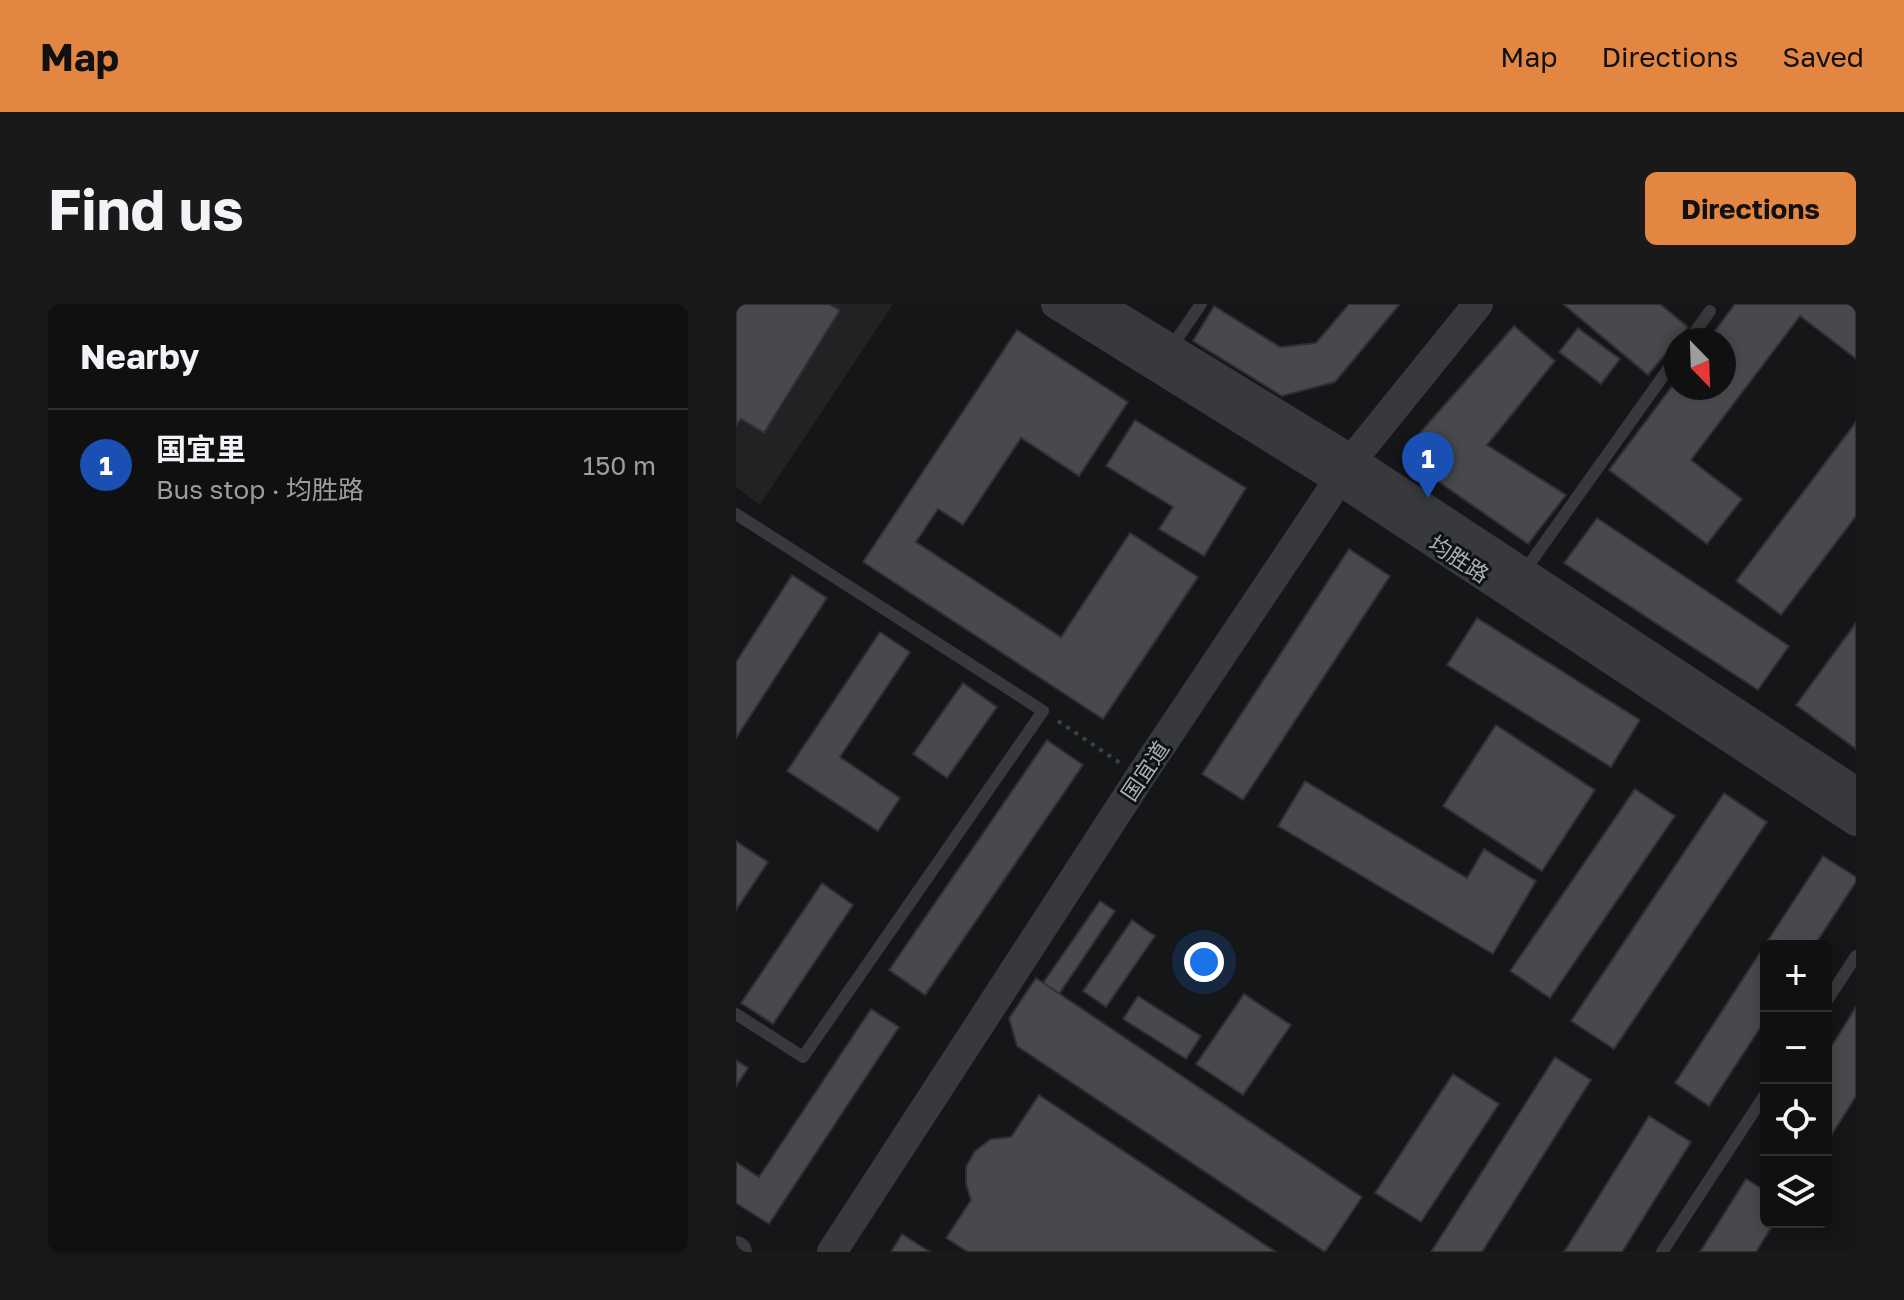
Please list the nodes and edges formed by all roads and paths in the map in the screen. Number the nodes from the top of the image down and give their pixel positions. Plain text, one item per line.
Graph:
1 (1056, 304) edge
2 (1097, 304) edge
3 (1201, 304) edge
4 (1478, 304) edge
5 (1710, 311) dead end
6 (1698, 328) edge
7 (1170, 349) junction
8 (1664, 375) edge
9 (1346, 470) junction
10 (736, 514) edge
11 (1523, 573) junction
12 (1043, 711) junction
13 (1140, 777) junction
14 (1856, 792) edge
15 (1856, 821) edge
16 (1856, 956) edge
17 (1832, 993) edge
18 (736, 1014) edge
19 (1760, 1102) edge
20 (832, 1252) edge
21 (1662, 1252) edge

1 - 9 street, 均胜路
2 - 7 street, 均胜路
3 - 7 lane
4 - 9 street, 国宜道
5 - 6 lane
7 - 9 street, 均胜路
8 - 11 lane
9 - 11 street, 均胜路
9 - 13 street, 国宜道
9 - 15 street, 均胜路
10 - 12 lane
11 - 14 street, 均胜路
12 - 13 path
12 - 18 lane
13 - 20 street, 国宜道
16 - 17 lane
19 - 21 lane

